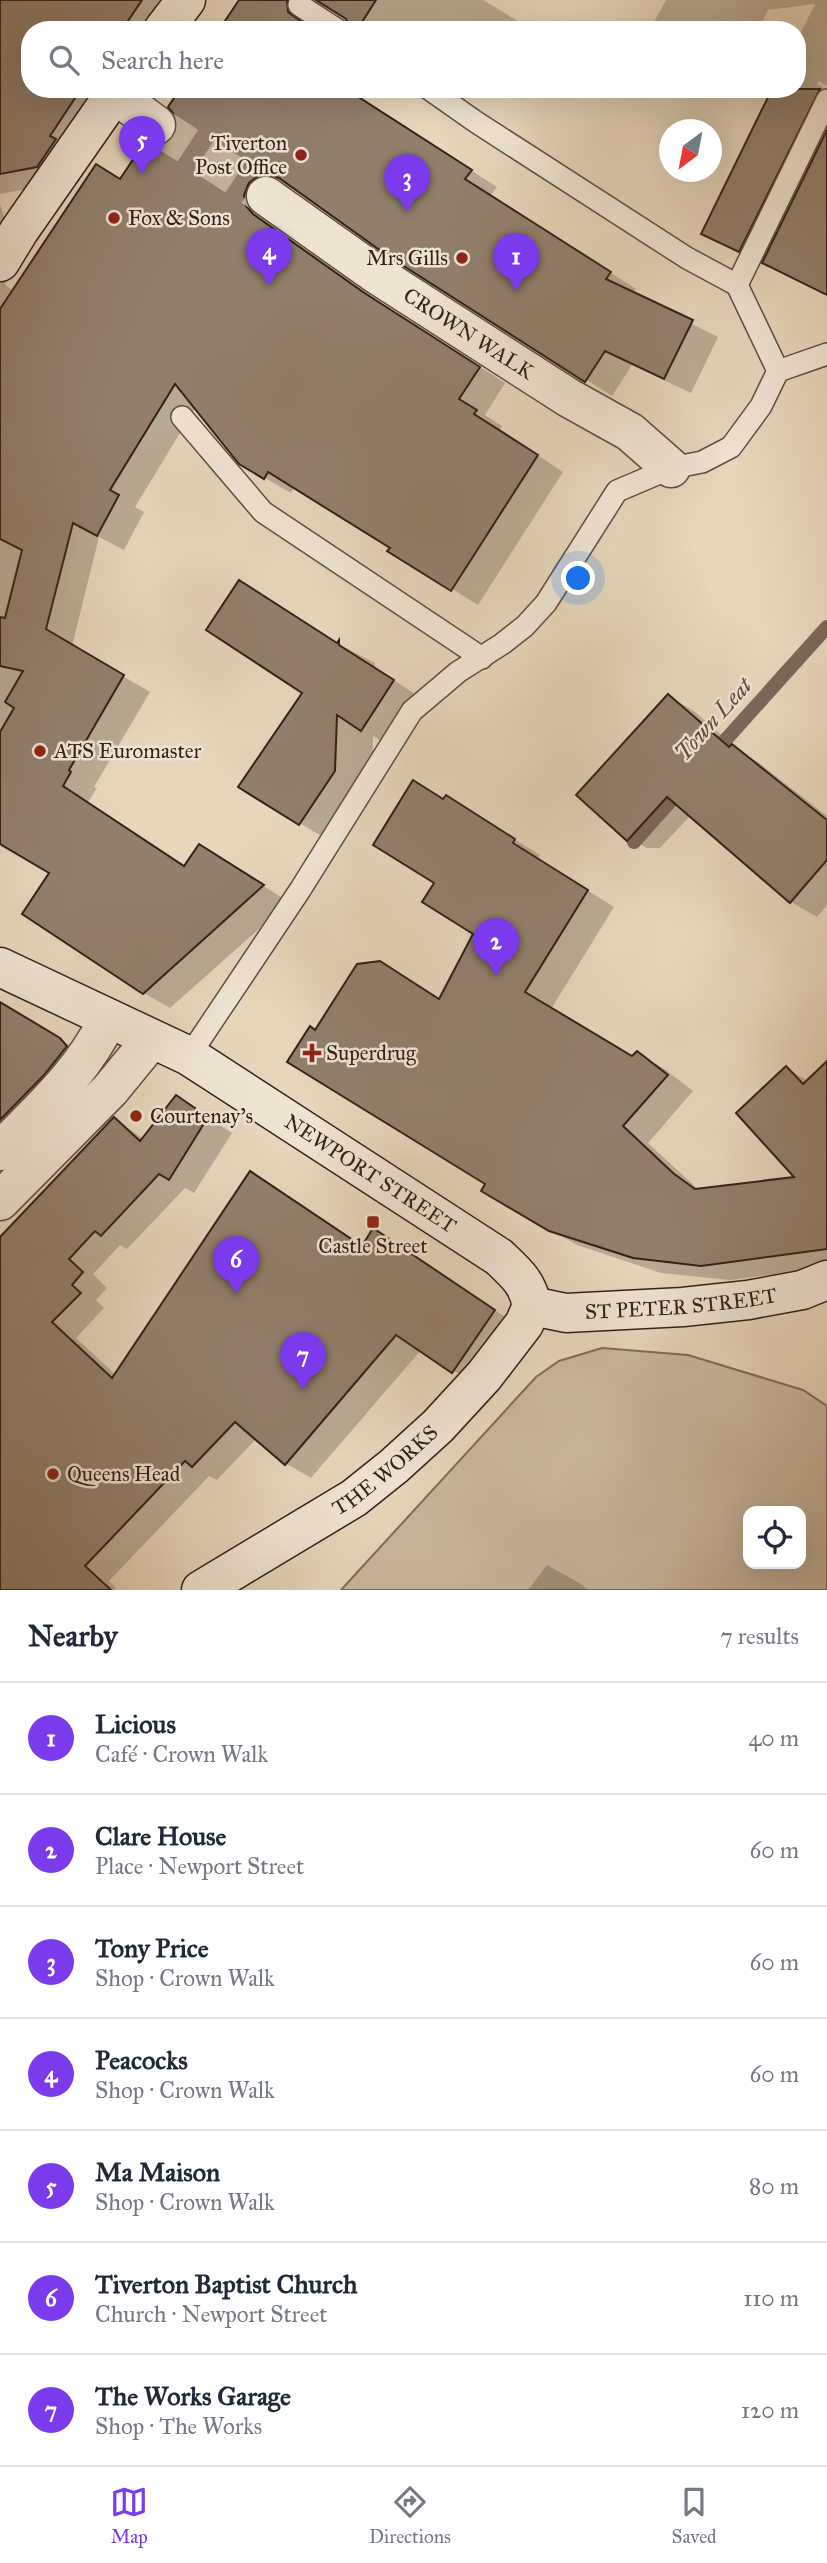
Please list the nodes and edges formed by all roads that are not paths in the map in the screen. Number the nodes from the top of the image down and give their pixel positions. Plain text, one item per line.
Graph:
1 (186, 0) edge
2 (299, 5) dead end
3 (170, 21) edge
4 (324, 21) edge
5 (112, 98) edge
6 (123, 98) edge
7 (442, 98) edge
8 (827, 100) edge
9 (156, 125) tunnel mouth
10 (266, 196) tunnel mouth
11 (0, 262) edge
12 (737, 285) junction
13 (827, 354) edge
14 (778, 371) junction
15 (182, 417) dead end
16 (671, 468) junction
17 (482, 658) junction
18 (0, 967) edge
19 (108, 1019) junction
20 (151, 1040) junction
21 (189, 1056) junction
22 (0, 1151) edge
23 (0, 1201) edge
24 (827, 1280) edge
25 (532, 1306) junction
26 (201, 1590) edge

1 - 3 street
2 - 4 lane
5 - 11 street
6 - 9 street
7 - 12 lane
8 - 12 lane
10 - 16 street, CROWN WALK
12 - 14 lane
13 - 14 lane
14 - 16 lane
15 - 17 lane
16 - 17 lane
17 - 21 lane
18 - 19 street, NEWPORT STREET
19 - 20 street, NEWPORT STREET
19 - 22 street
20 - 21 street, NEWPORT STREET
20 - 23 street
21 - 25 street, NEWPORT STREET
24 - 25 street, ST PETER STREET
25 - 26 street, THE WORKS

